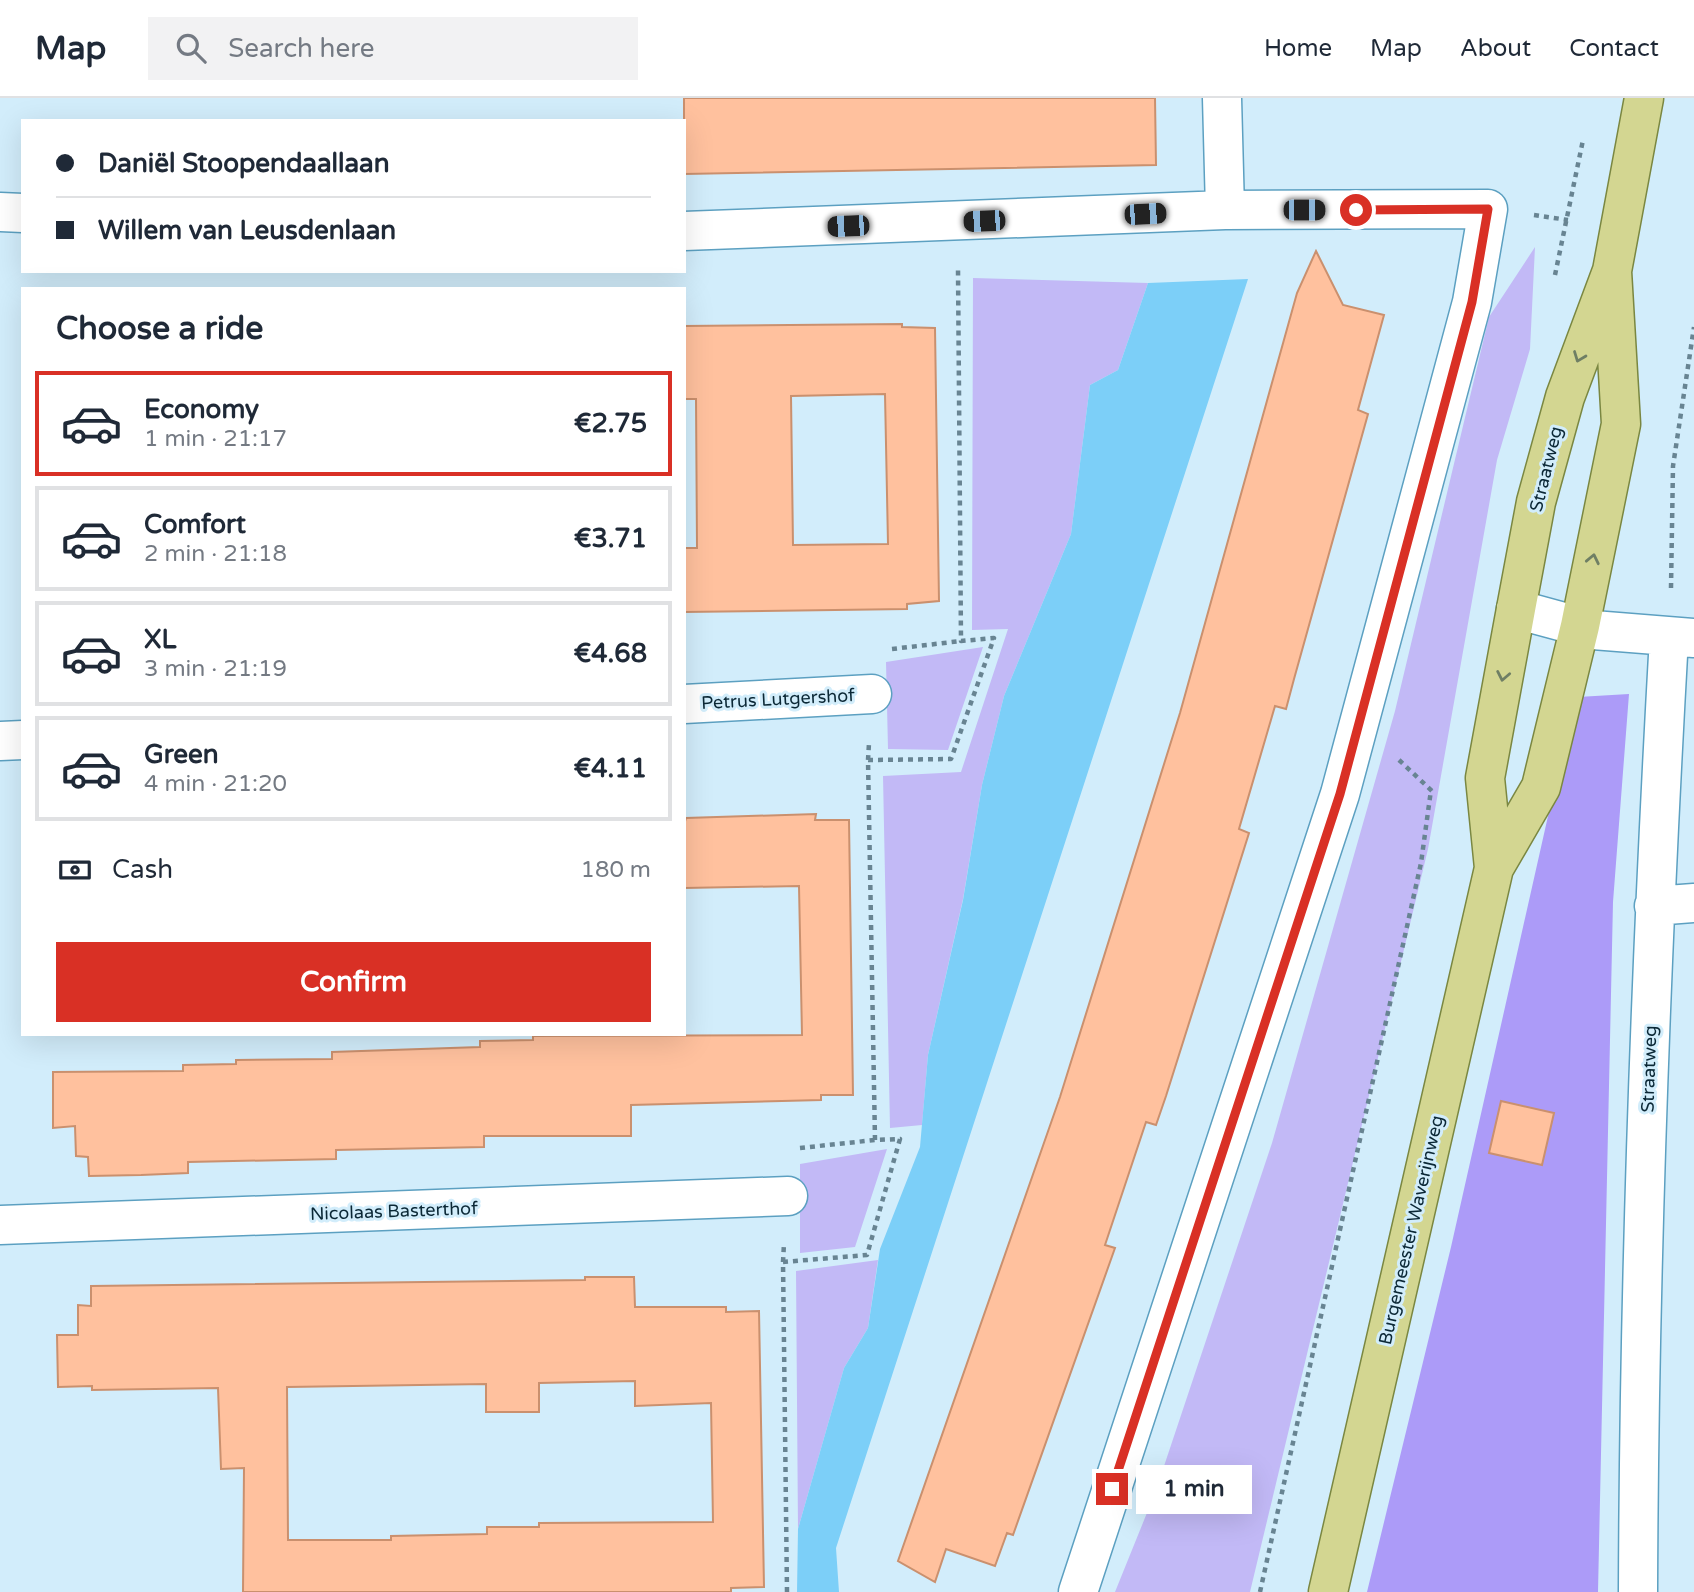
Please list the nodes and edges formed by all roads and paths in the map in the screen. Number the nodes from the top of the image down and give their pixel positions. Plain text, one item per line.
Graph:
1 (1222, 98) edge
2 (1644, 98) edge
3 (1225, 210) junction
4 (0, 212) edge
5 (21, 213) edge
6 (957, 222) junction
7 (686, 231) edge
8 (1612, 271) junction
9 (1694, 327) edge
10 (1516, 609) junction
11 (1580, 626) junction
12 (1682, 638) edge
13 (872, 694) dead end
14 (686, 704) edge
15 (21, 740) edge
16 (0, 741) edge
17 (1431, 790) dead end
18 (1494, 868) junction
19 (1694, 904) edge
20 (1654, 906) junction
21 (788, 1196) dead end
22 (0, 1225) edge
23 (787, 1592) edge
24 (1078, 1592) edge
25 (1259, 1592) edge
26 (1328, 1592) edge
27 (1639, 1592) edge

1 - 3 street
2 - 8 main road, Straatweg
3 - 6 street
3 - 24 street
4 - 5 street
6 - 7 street
6 - 23 path
8 -> 10 main road, Straatweg
11 -> 8 main road, Straatweg
9 - 12 path
10 - 11 street
10 -> 18 main road, Burgemeester Waverijnweg
11 - 12 street
11 - 18 main road, Burgemeester Waverijnweg
12 - 20 street, Straatweg
13 - 14 street, Petrus Lutgershof
15 - 16 street
17 - 25 path
18 - 26 main road, Burgemeester Waverijnweg
19 - 20 street
20 - 27 street, Straatweg
21 - 22 street, Nicolaas Basterthof

